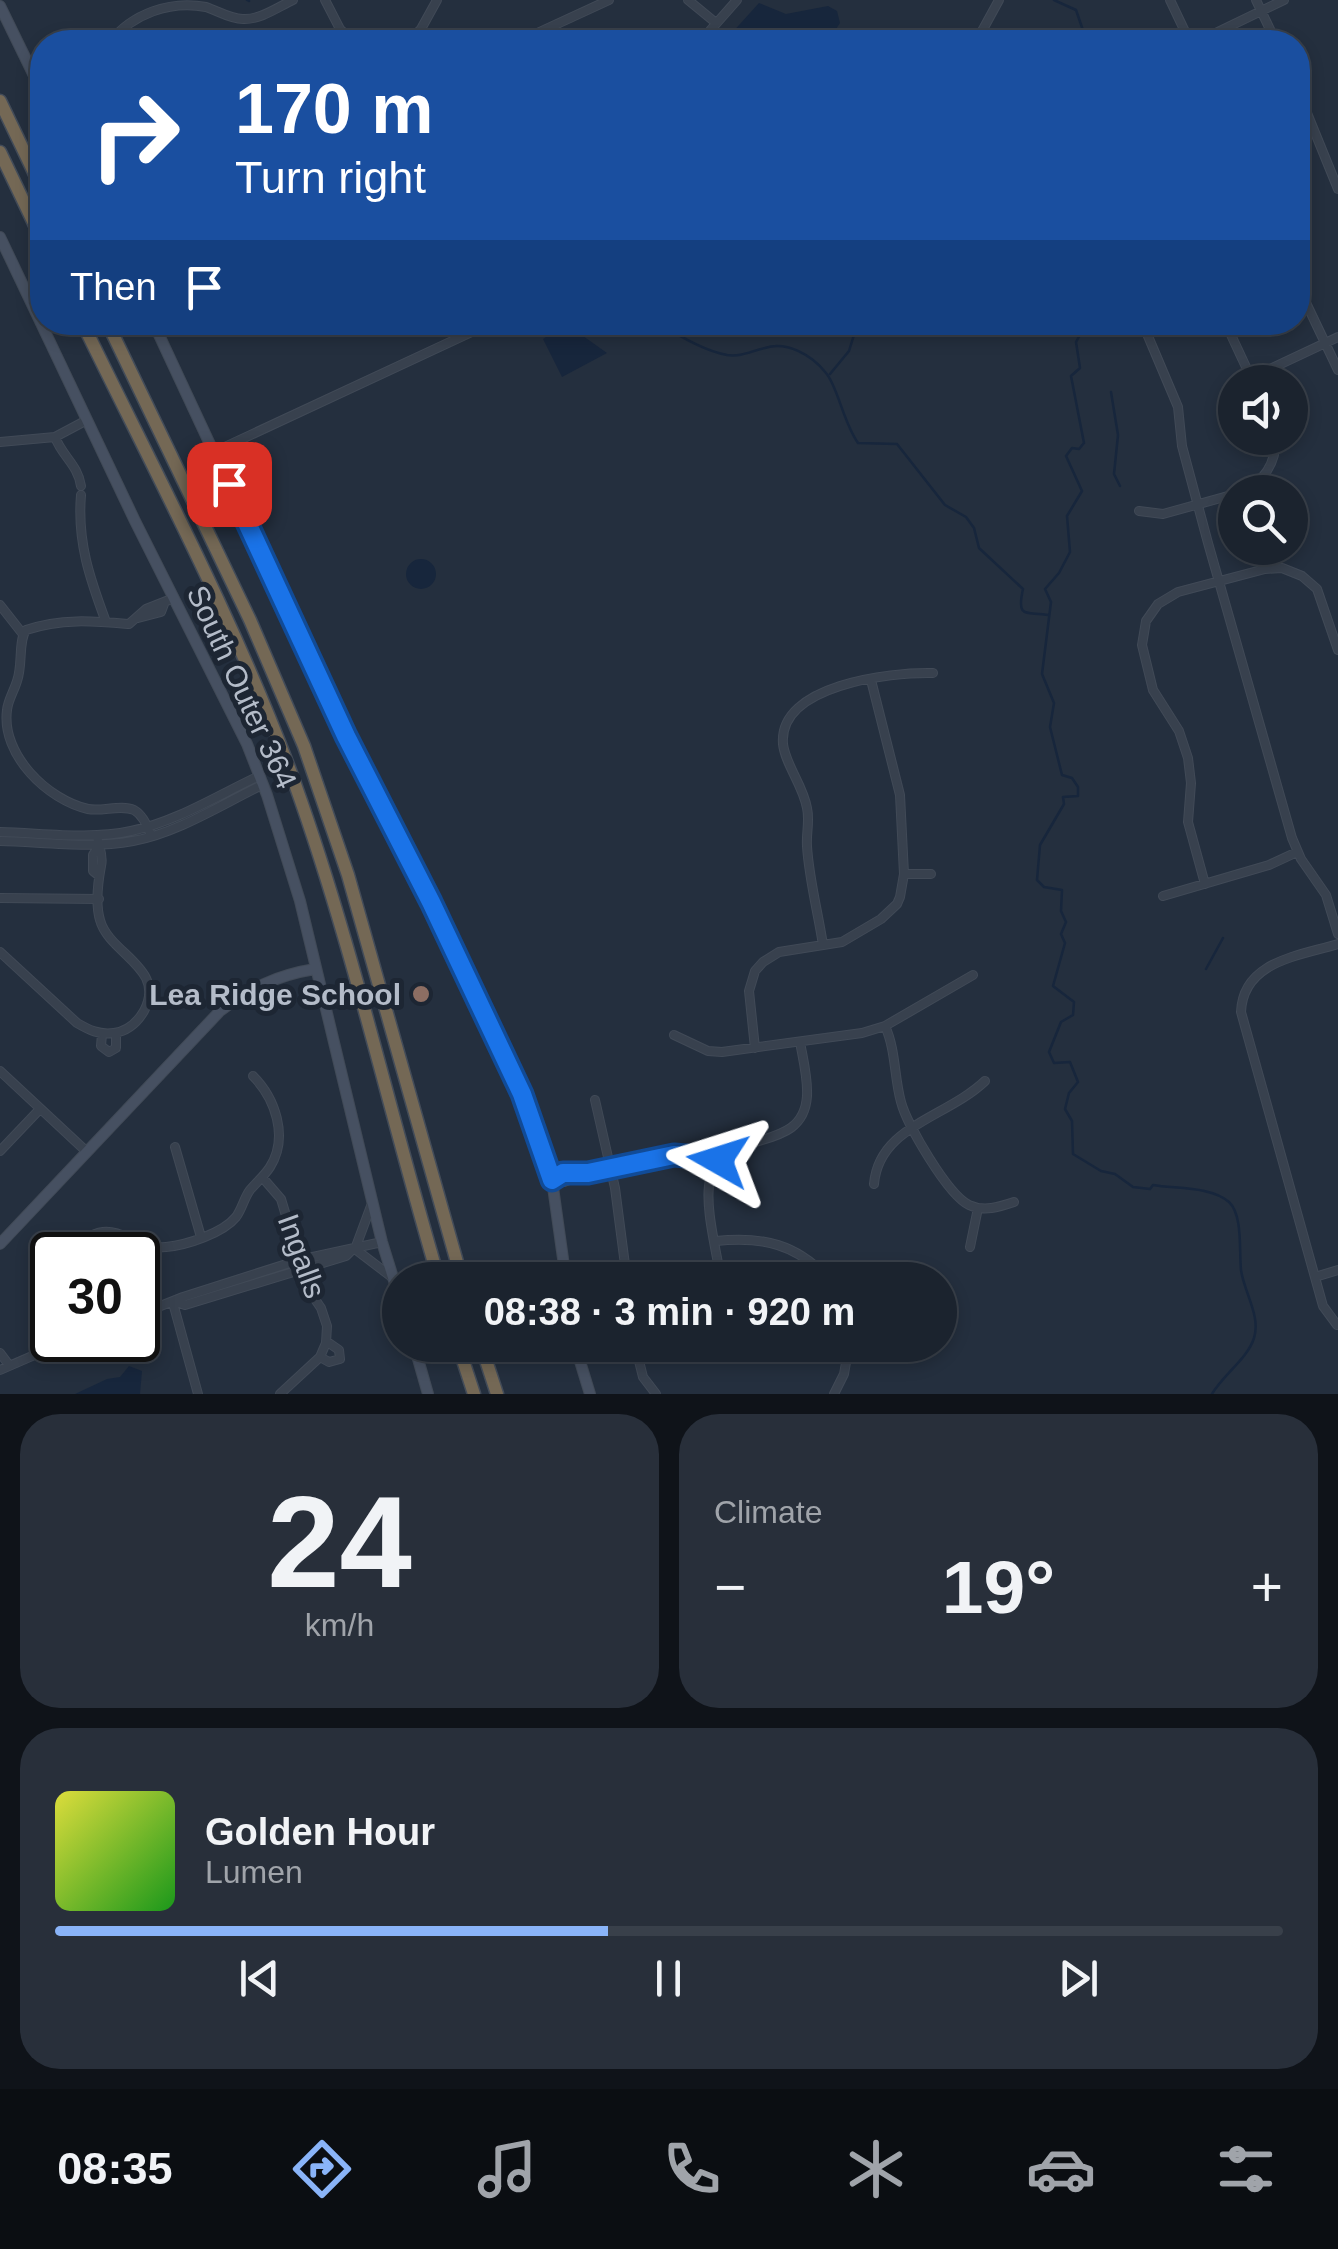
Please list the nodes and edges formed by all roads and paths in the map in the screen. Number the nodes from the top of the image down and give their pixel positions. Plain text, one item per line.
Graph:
1 (294, 0) edge
2 (325, 0) edge
3 (436, 0) edge
4 (609, 0) edge
5 (688, 0) edge
6 (737, 0) edge
7 (999, 0) edge
8 (1170, 0) edge
9 (1256, 0) edge
10 (1284, 0) edge
11 (160, 4) edge
12 (0, 6) edge
13 (1262, 12) junction
14 (716, 23) junction
15 (122, 30) edge
16 (341, 30) edge
17 (420, 30) edge
18 (544, 30) edge
19 (710, 30) edge
20 (983, 30) edge
21 (1187, 30) edge
22 (1221, 30) edge
23 (1270, 30) edge
24 (30, 67) edge
25 (0, 100) edge
26 (1310, 120) edge
27 (0, 152) edge
28 (30, 163) edge
29 (1338, 189) edge
30 (30, 215) edge
31 (0, 237) edge
32 (30, 300) edge
33 (1310, 312) edge
34 (47, 335) edge
35 (88, 335) edge
36 (113, 335) edge
37 (159, 335) edge
38 (464, 335) edge
39 (1148, 335) edge
40 (1232, 335) edge
41 (1338, 337) edge
42 (1324, 343) junction
43 (1245, 365) edge
44 (1281, 365) edge
45 (1338, 370) edge
46 (87, 420) junction
47 (55, 437) junction
48 (0, 442) edge
49 (214, 452) junction
50 (1218, 499) edge
51 (1198, 504) junction
52 (1139, 511) dead end
53 (1219, 581) junction
54 (169, 601) junction
55 (0, 605) edge
56 (106, 622) junction
57 (22, 633) junction
58 (1338, 650) edge
59 (933, 673) dead end
60 (871, 680) junction
61 (260, 781) junction
62 (149, 831) junction
63 (0, 832) edge
64 (0, 841) edge
65 (98, 842) junction
66 (1297, 852) junction
67 (904, 874) junction
68 (931, 874) dead end
69 (1206, 884) junction
70 (1163, 896) dead end
71 (0, 898) edge
72 (98, 898) junction
73 (1338, 934) edge
74 (1338, 944) edge
75 (823, 945) junction
76 (0, 952) edge
77 (315, 969) junction
78 (973, 975) dead end
79 (1236, 980) dead end
80 (1248, 986) junction
81 (884, 1026) junction
82 (116, 1033) junction
83 (102, 1034) junction
84 (674, 1034) dead end
85 (800, 1042) junction
86 (754, 1048) junction
87 (0, 1070) edge
88 (252, 1076) dead end
89 (985, 1081) dead end
90 (595, 1100) dead end
91 (40, 1109) junction
92 (914, 1128) junction
93 (175, 1147) dead end
94 (0, 1151) edge
95 (1294, 1151) dead end
96 (87, 1152) junction
97 (1280, 1155) junction
98 (716, 1165) junction
99 (611, 1168) junction
100 (262, 1178) junction
101 (556, 1179) junction
102 (874, 1184) dead end
103 (372, 1202) junction
104 (1014, 1202) dead end
105 (978, 1208) junction
106 (201, 1238) junction
107 (716, 1241) junction
108 (382, 1242) junction
109 (0, 1244) edge
110 (160, 1245) edge
111 (970, 1247) dead end
112 (354, 1249) junction
113 (388, 1262) edge
114 (434, 1262) edge
115 (457, 1262) edge
116 (564, 1262) edge
117 (624, 1262) edge
118 (719, 1262) edge
119 (810, 1262) edge
120 (300, 1264) junction
121 (382, 1270) edge
122 (1338, 1270) edge
123 (1314, 1278) junction
124 (175, 1302) junction
125 (160, 1308) edge
126 (1338, 1325) edge
127 (326, 1341) junction
128 (0, 1352) edge
129 (30, 1357) edge
130 (320, 1357) junction
131 (419, 1362) edge
132 (464, 1362) edge
133 (487, 1362) edge
134 (580, 1362) edge
135 (639, 1362) edge
136 (846, 1362) edge
137 (4, 1368) edge
138 (198, 1394) edge
139 (280, 1394) edge
140 (428, 1394) edge
141 (474, 1394) edge
142 (497, 1394) edge
143 (590, 1394) edge
144 (656, 1394) edge
145 (834, 1394) edge

1 - 11 street
2 - 16 street
3 - 17 street
4 - 18 street
5 - 14 street
6 - 14 street
7 - 20 street
8 - 21 street
9 - 13 street
10 - 13 street
11 - 15 street
12 - 24 street
13 - 22 street
13 - 23 street
14 - 19 street
25 - 28 highway
26 - 29 street
27 - 30 highway
31 - 32 street, South Outer 364
33 - 42 street
34 - 46 street, South Outer 364
35 - 114 highway
36 - 115 highway
37 - 49 street
38 - 49 street
39 - 51 street
40 - 43 street
41 - 42 street
42 - 44 street
42 - 45 street
46 - 47 street
46 - 54 street, South Outer 364
47 - 48 street
47 - 56 street
49 - 101 street
50 - 51 street
51 - 52 street
51 - 53 street
53 - 58 street
53 - 66 street
53 - 69 street
54 - 56 street
54 - 61 street, South Outer 364
55 - 57 street
56 - 57 street
57 - 62 street
59 - 60 street
60 - 67 street
60 - 75 street
61 - 62 street
61 - 77 street, South Outer 364
62 - 65 street
63 - 65 street
64 - 65 street
65 - 72 street
66 - 69 street
66 - 73 street
67 - 68 street
67 - 75 street
69 - 70 street
71 - 72 street
72 - 82 street
74 - 80 street
75 - 86 street
76 - 83 street
77 - 96 street
77 - 103 street, South Outer 364
78 - 81 street
79 - 80 street
80 - 97 street
81 - 85 street
81 - 92 street
82 - 83 street
82 - 83 street
84 - 86 street
85 - 86 street
85 - 98 street
87 - 91 street
88 - 100 street
89 - 92 street
90 - 99 street
91 - 94 street
91 - 96 street
92 - 102 street
92 - 105 street
93 - 106 street
95 - 97 street
96 - 109 street
97 - 123 street
98 - 99 street
98 - 107 street
99 - 101 street
99 - 117 street
100 - 106 street
100 - 120 street, Ingalls
101 - 116 street
103 - 108 street, South Outer 364
103 - 112 street
104 - 105 street
105 - 111 street
106 - 110 street
107 - 118 street
107 - 119 street
108 - 112 street
108 - 113 street, South Outer 364
112 - 120 street
112 - 121 street
120 - 124 street
120 - 127 street, Ingalls
122 - 123 street
123 - 126 street
124 - 125 street
124 - 138 street
127 - 130 street, Ingalls
127 - 130 street, Ingalls
128 - 137 street
129 - 137 street
130 - 139 street, Ingalls
131 - 140 street
132 - 141 highway
133 - 142 highway
134 - 143 street
135 - 144 street
136 - 145 street

